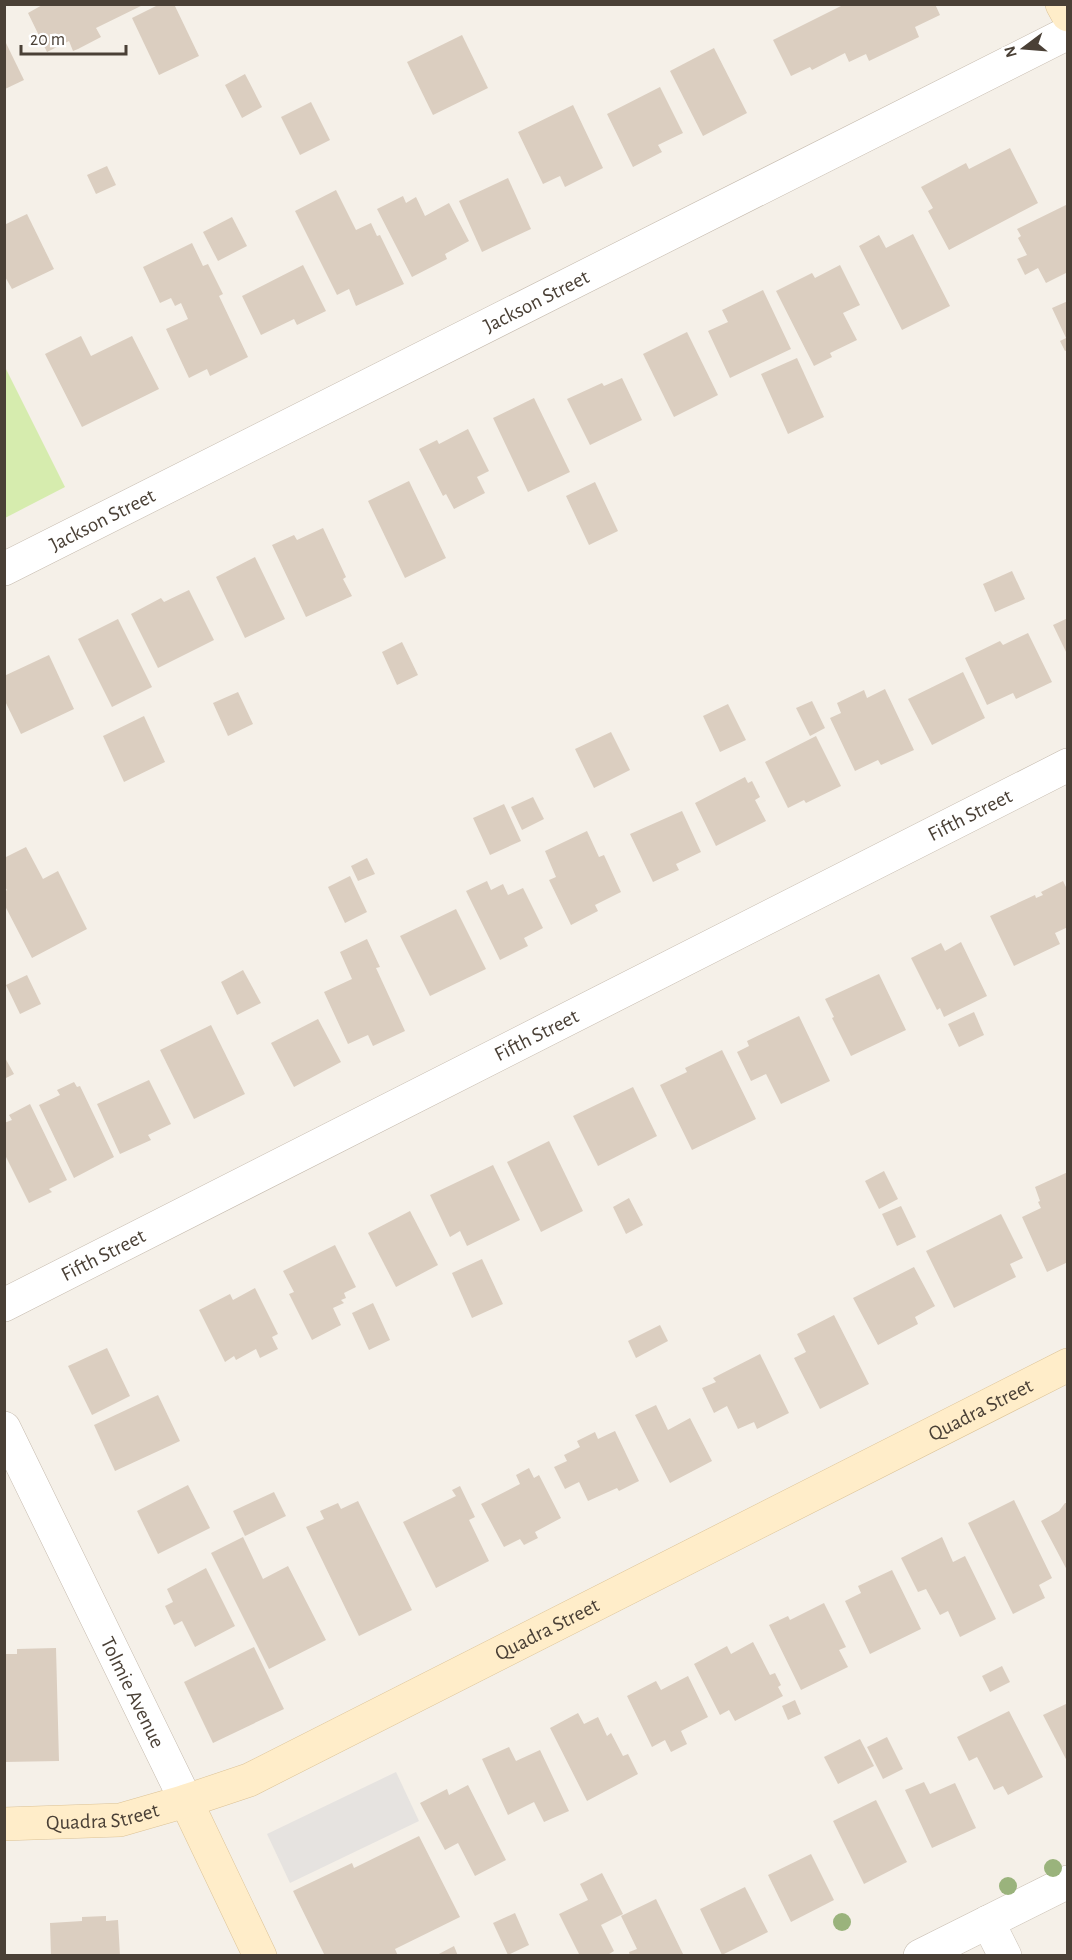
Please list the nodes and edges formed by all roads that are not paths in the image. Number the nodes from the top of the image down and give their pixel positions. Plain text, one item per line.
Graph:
1 (1062, 4) edge
2 (1068, 15) edge
3 (1068, 33) edge
4 (4, 569) edge
5 (1068, 765) edge
6 (4, 1305) edge
7 (1068, 1365) edge
8 (4, 1428) edge
9 (186, 1801) junction
10 (4, 1824) edge
11 (1068, 1882) edge
12 (988, 1922) junction
13 (260, 1956) edge
14 (920, 1956) edge
15 (1005, 1956) edge

1 - 2 main road
3 - 4 street, Jackson Street
5 - 6 street, Fifth Street
7 - 9 main road, Quadra Street
8 - 9 street, Tolmie Avenue
9 - 10 main road, Quadra Street
9 - 13 main road, Tolmie Avenue
11 - 12 street
12 - 14 street
12 - 15 street

